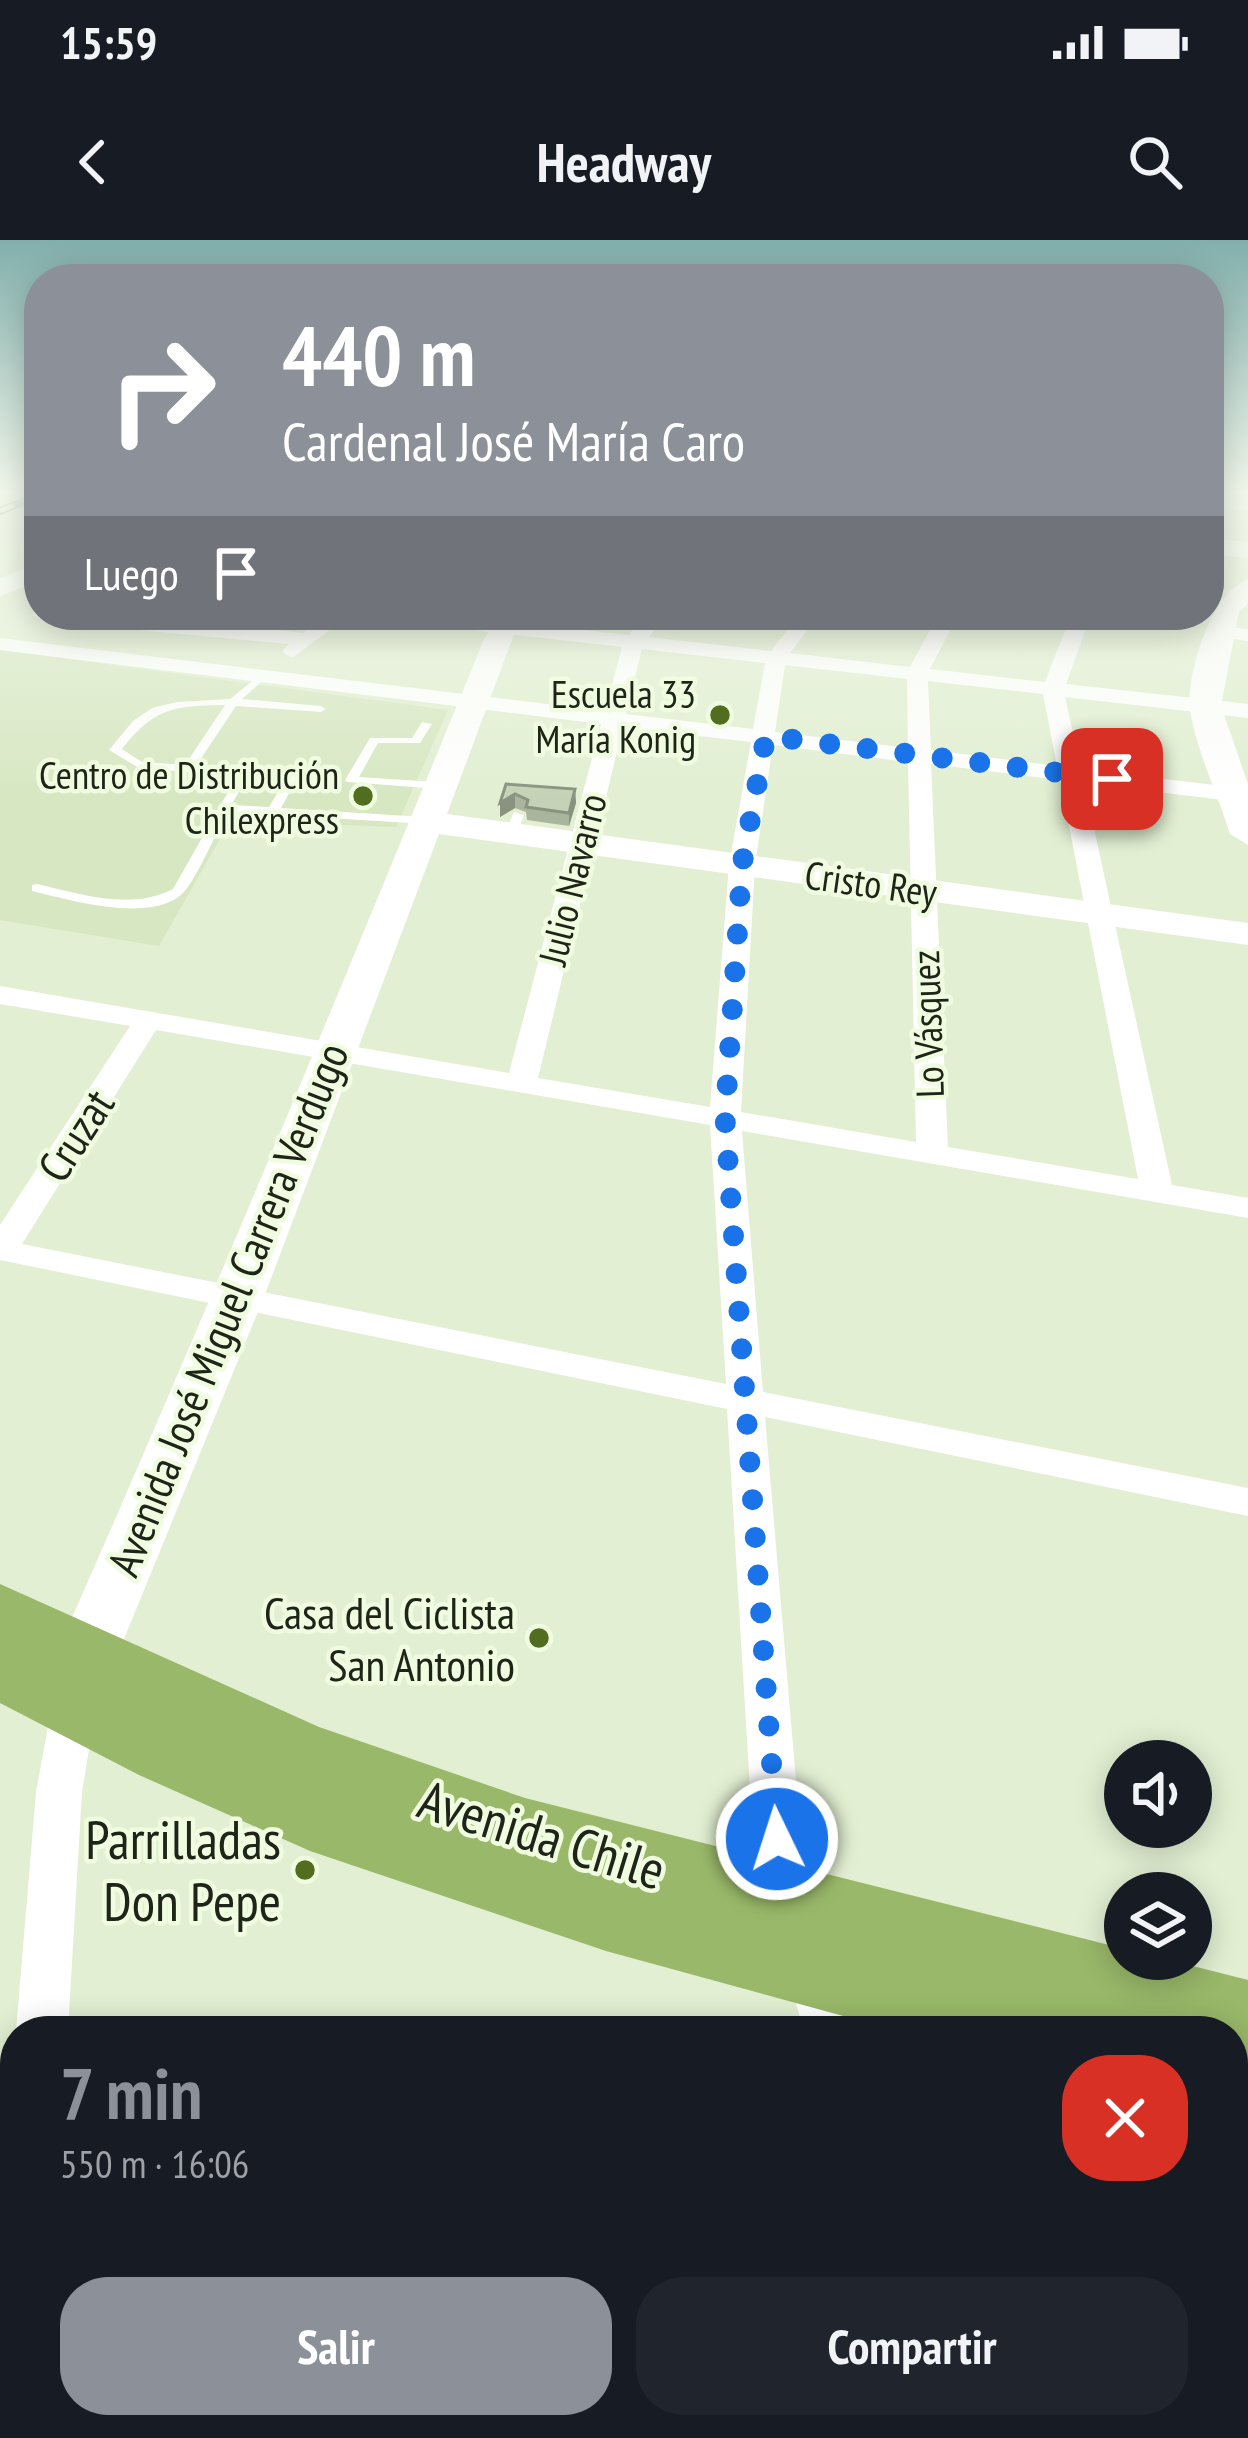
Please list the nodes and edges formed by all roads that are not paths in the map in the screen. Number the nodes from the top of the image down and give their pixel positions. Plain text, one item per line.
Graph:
1 (1243, 596) edge
2 (1226, 621) edge
3 (179, 630) edge
4 (232, 630) edge
5 (321, 630) edge
6 (506, 630) edge
7 (556, 630) edge
8 (644, 630) edge
9 (797, 630) edge
10 (941, 630) edge
11 (1076, 630) edge
12 (1224, 630) edge
13 (308, 640) junction
14 (633, 643) junction
15 (0, 644) edge
16 (776, 658) junction
17 (136, 661) junction
18 (917, 674) junction
19 (261, 677) junction
20 (1053, 689) junction
21 (233, 702) junction
22 (474, 704) junction
23 (1205, 706) junction
24 (321, 710) dead end
25 (1248, 711) edge
26 (613, 719) junction
27 (426, 724) dead end
28 (766, 736) junction
29 (919, 755) junction
30 (188, 769) junction
31 (245, 773) junction
32 (1072, 774) junction
33 (1240, 795) edge
34 (430, 804) junction
35 (223, 808) junction
36 (273, 812) junction
37 (1248, 834) edge
38 (579, 843) junction
39 (742, 865) junction
40 (37, 888) dead end
41 (923, 890) junction
42 (1099, 914) junction
43 (1248, 934) edge
44 (0, 994) edge
45 (149, 1019) junction
46 (335, 1050) junction
47 (522, 1082) junction
48 (725, 1118) junction
49 (932, 1154) junction
50 (1157, 1193) junction
51 (1248, 1208) edge
52 (0, 1250) edge
53 (239, 1297) junction
54 (743, 1398) junction
55 (1248, 1502) edge
56 (49, 1647) edge
57 (808, 1966) edge
58 (43, 2016) edge
59 (997, 2016) edge
60 (1201, 2016) edge

1 - 2 street
3 - 17 street
4 - 13 street
5 - 13 street
6 - 22 street, Avenida José Miguel Carrera Verdugo
7 - 14 street
8 - 14 street, Julio Navarro
9 - 16 street
10 - 18 street, Lo Vásquez
11 - 20 street
12 - 23 street
13 - 19 street
14 - 16 street
14 - 26 street, Julio Navarro
15 - 17 street
16 - 18 street
16 - 28 street
17 - 19 street
18 - 20 street
18 - 29 street, Lo Vásquez
19 - 21 lane
19 - 22 street
20 - 23 street
20 - 32 street
21 - 24 lane
21 - 30 lane
21 - 30 lane
22 - 26 street
22 - 34 street, Avenida José Miguel Carrera Verdugo
23 - 25 street
23 - 33 street
26 - 28 street
26 - 38 street, Julio Navarro
27 - 34 lane
28 - 29 street
28 - 39 street
29 - 32 street
29 - 41 street, Lo Vásquez
30 - 31 lane
31 - 35 lane
31 - 36 lane
32 - 33 street
32 - 42 street
33 - 37 street
34 - 36 lane
34 - 38 street, Cristo Rey
34 - 46 street, Avenida José Miguel Carrera Verdugo
35 - 36 lane
35 - 40 lane
38 - 39 street, Cristo Rey
38 - 47 street, Julio Navarro
39 - 41 street, Cristo Rey
39 - 48 street
41 - 42 street, Cristo Rey
41 - 49 street, Lo Vásquez
42 - 43 street, Cristo Rey
42 - 50 street
44 - 45 street
45 - 46 street
45 - 52 street, Cruzat
46 - 47 street
46 - 53 street, Avenida José Miguel Carrera Verdugo
47 - 48 street
48 - 49 street
48 - 54 street
49 - 50 street
50 - 51 street
52 - 53 street
53 - 54 street
53 - 56 street, Avenida José Miguel Carrera Verdugo
54 - 55 street
54 - 57 street
56 - 57 highway, Avenida Chile
56 - 58 street, Avenida José Miguel Carrera Verdugo
57 - 59 highway, Avenida Chile
57 - 60 highway, Avenida Chile

